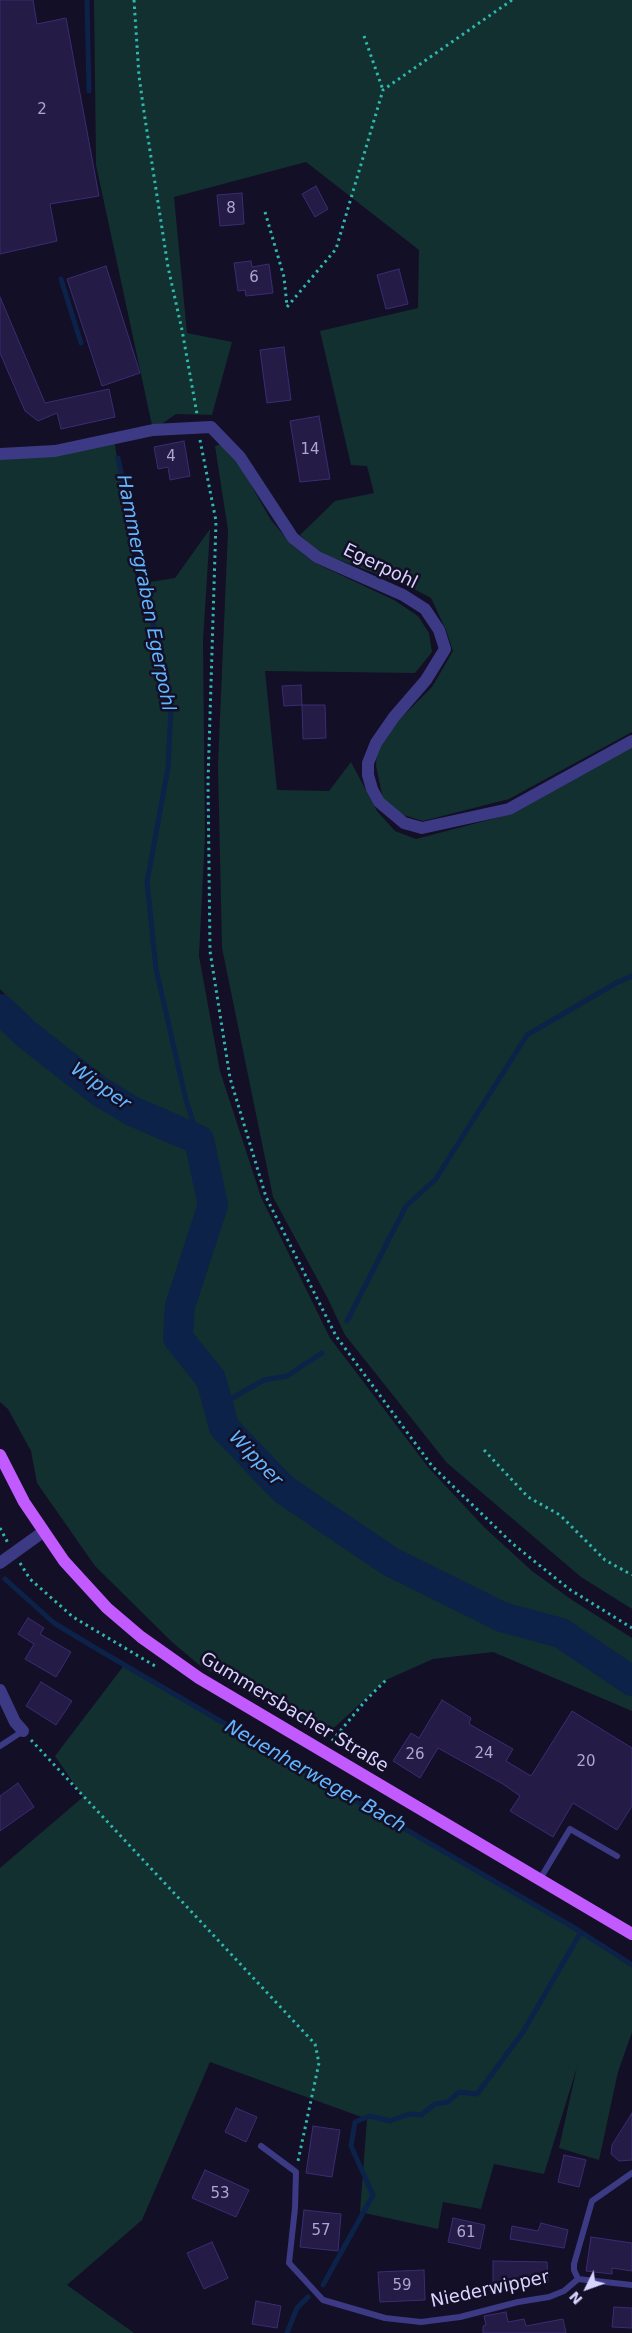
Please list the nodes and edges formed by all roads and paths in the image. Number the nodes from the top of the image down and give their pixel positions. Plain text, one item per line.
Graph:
1 (134, 0) edge
2 (512, 0) edge
3 (364, 36) dead end
4 (383, 90) junction
5 (265, 212) dead end
6 (197, 427) junction
7 (0, 454) edge
8 (632, 741) edge
9 (484, 1450) dead end
10 (0, 1455) edge
11 (43, 1532) junction
12 (0, 1563) edge
13 (632, 1575) edge
14 (632, 1628) edge
15 (386, 1680) dead end
16 (0, 1690) edge
17 (23, 1731) junction
18 (0, 1746) edge
19 (324, 1752) junction
20 (617, 1856) dead end
21 (540, 1879) junction
22 (632, 1934) edge
23 (261, 2146) dead end
24 (296, 2172) junction
25 (632, 2173) edge
26 (578, 2279) junction
27 (632, 2285) edge

1 - 6 path
2 - 4 path
3 - 4 path
4 - 5 path
6 - 7 street, Egerpohl
6 - 8 street, Egerpohl
6 - 14 path
9 - 13 path
10 - 11 main road, Gummersbacher Straße
11 - 12 street
11 - 19 main road, Gummersbacher Straße
15 - 19 path
16 - 17 street
17 - 18 lane
17 - 24 path
19 - 21 main road, Gummersbacher Straße
20 - 21 lane
21 - 22 main road, Gummersbacher Straße
23 - 24 lane
24 - 26 lane, Niederwipper
25 - 26 lane, Niederwipper
26 - 27 lane

